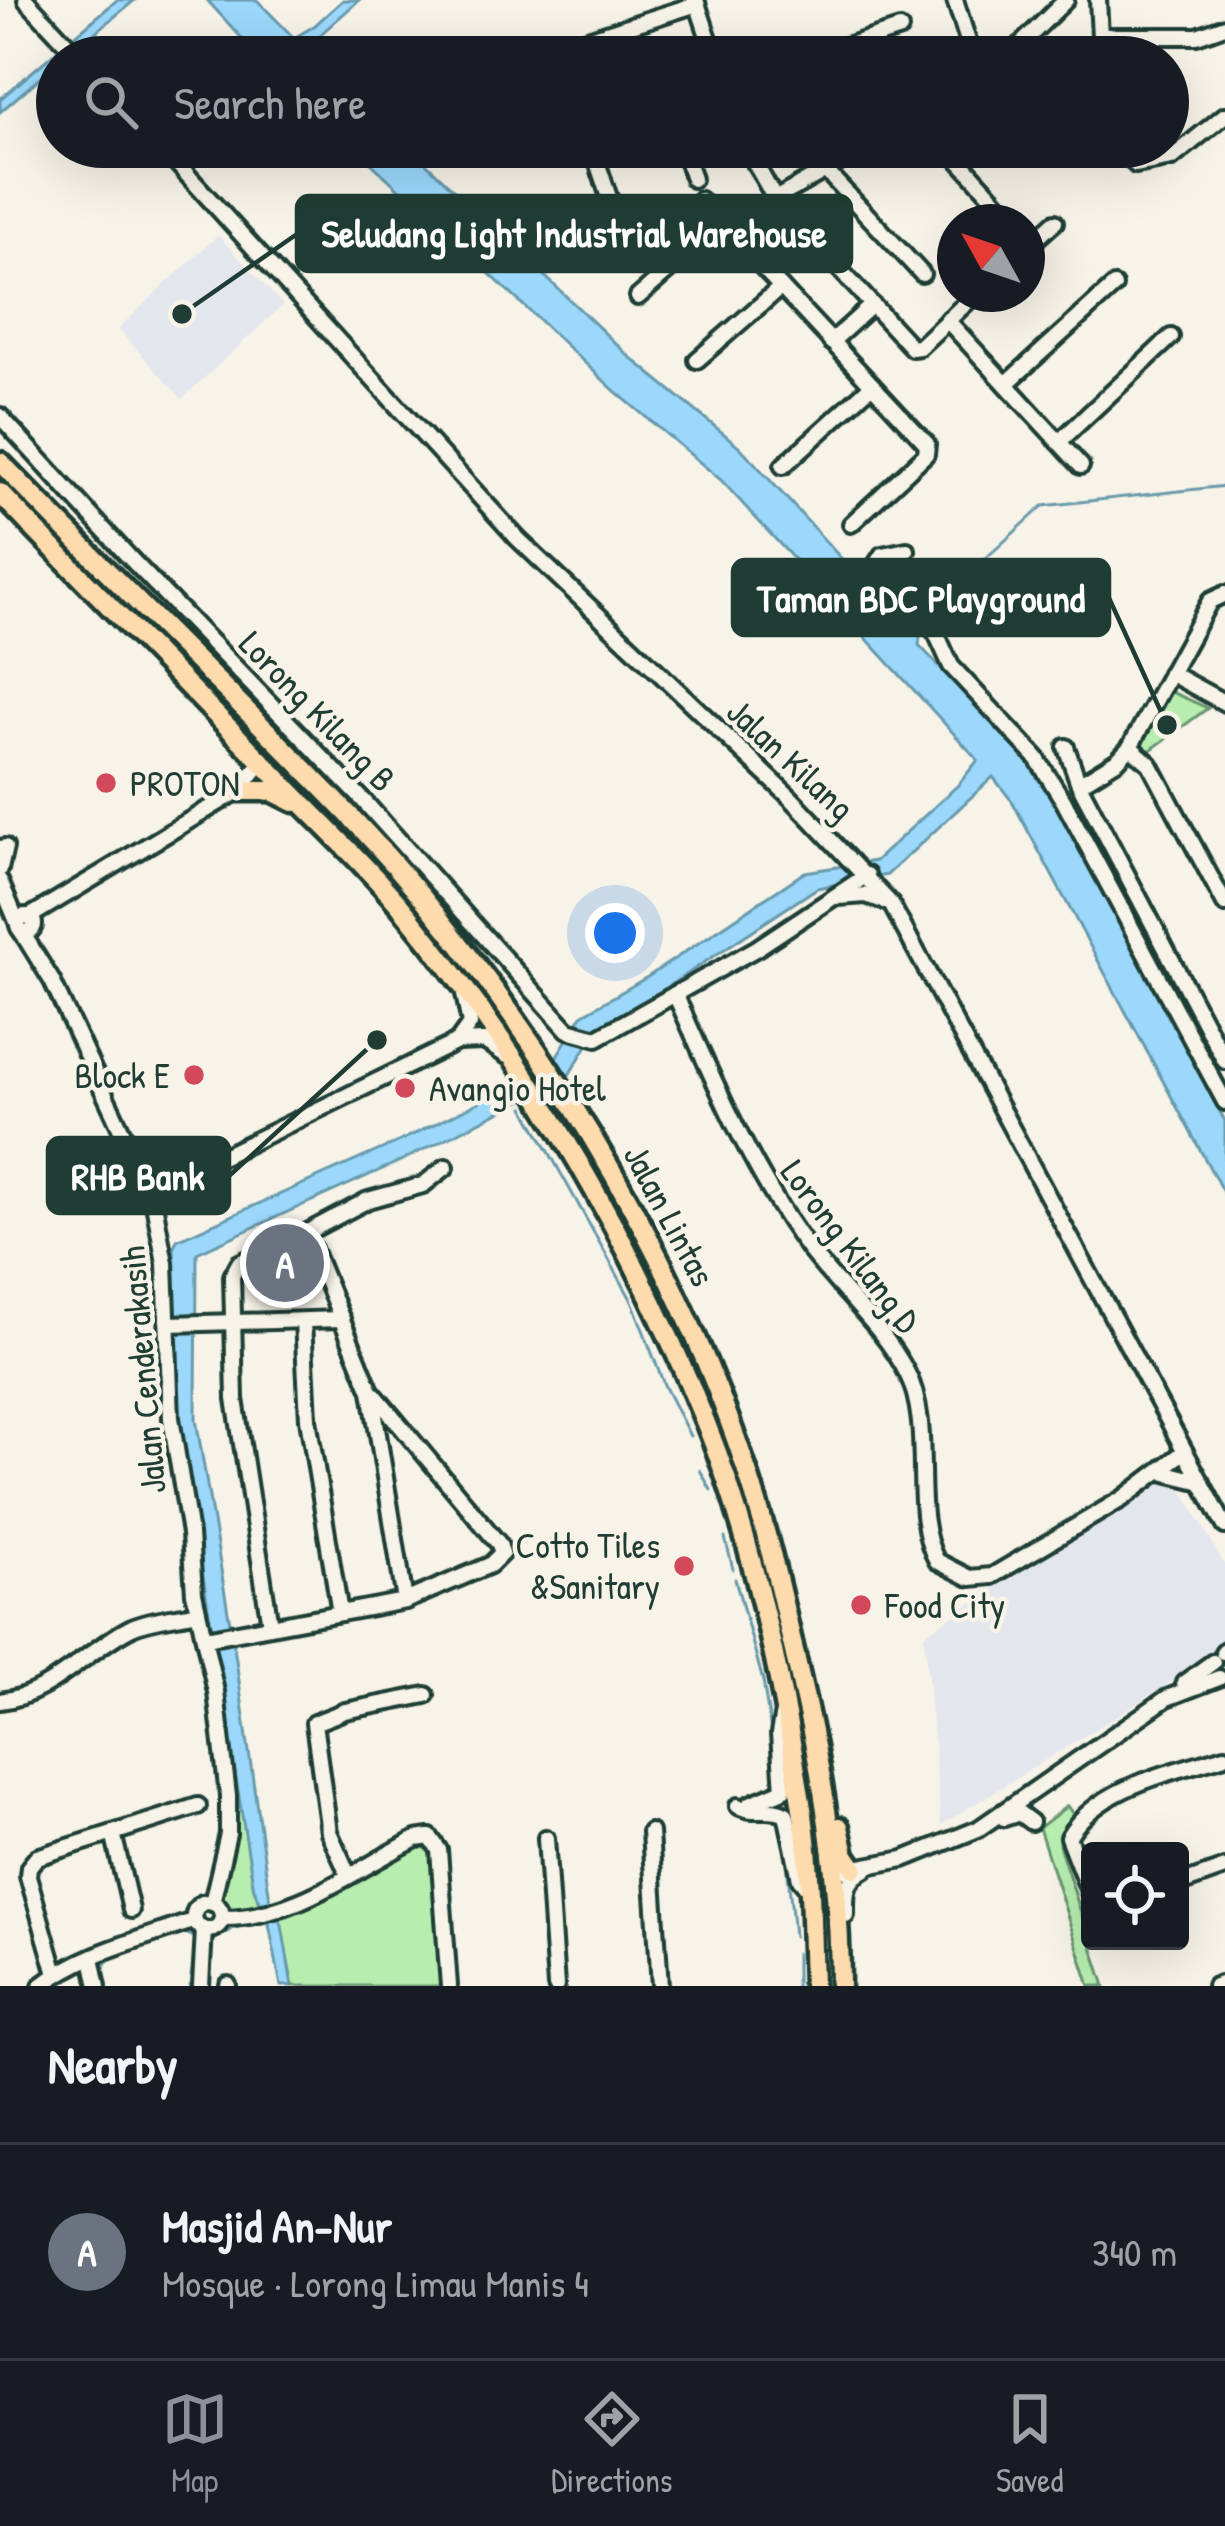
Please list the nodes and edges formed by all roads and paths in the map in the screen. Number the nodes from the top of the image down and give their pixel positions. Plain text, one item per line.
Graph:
1 (26, 0) edge
2 (955, 0) edge
3 (1066, 0) edge
4 (1098, 0) edge
5 (696, 1) edge
6 (1225, 26) edge
7 (900, 29) dead end
8 (60, 36) edge
9 (594, 36) edge
10 (708, 36) edge
11 (878, 36) edge
12 (966, 36) edge
13 (1029, 36) edge
14 (1100, 36) joint
15 (1225, 115) edge
16 (1189, 144) edge
17 (181, 168) edge
18 (599, 168) edge
19 (690, 168) edge
20 (758, 168) edge
21 (829, 168) edge
22 (966, 168) edge
23 (825, 170) junction
24 (693, 179) dead end
25 (775, 199) junction
26 (700, 200) dead end
27 (997, 202) dead end
28 (1055, 222) dead end
29 (617, 224) dead end
30 (722, 224) junction
31 (1045, 231) edge
32 (922, 274) dead end
33 (1114, 286) dead end
34 (781, 287) junction
35 (638, 297) dead end
36 (872, 304) junction
37 (956, 312) edge
38 (947, 320) junction
39 (1171, 337) dead end
40 (831, 342) junction
41 (698, 360) dead end
42 (1006, 384) junction
43 (872, 385) junction
44 (0, 416) edge
45 (1059, 442) junction
46 (0, 463) edge
47 (783, 466) dead end
48 (1081, 466) dead end
49 (0, 493) edge
50 (851, 524) dead end
51 (907, 550) dead end
52 (113, 578) junction
53 (1222, 594) edge
54 (109, 604) junction
55 (1170, 673) junction
56 (1225, 703) edge
57 (265, 730) junction
58 (1066, 747) dead end
59 (1130, 747) junction
60 (262, 762) junction
61 (1079, 784) junction
62 (238, 791) junction
63 (309, 810) junction
64 (351, 817) junction
65 (0, 848) edge
66 (841, 848) junction
67 (371, 873) junction
68 (867, 875) junction
69 (1, 879) edge
70 (833, 897) junction
71 (891, 904) junction
72 (1225, 904) edge
73 (27, 924) junction
74 (463, 990) junction
75 (675, 994) junction
76 (457, 1042) junction
77 (1225, 1060) edge
78 (524, 1076) junction
79 (1225, 1102) edge
80 (446, 1168) dead end
81 (142, 1173) junction
82 (182, 1178) junction
83 (153, 1198) junction
84 (302, 1235) junction
85 (342, 1319) junction
86 (303, 1321) junction
87 (234, 1323) junction
88 (171, 1324) junction
89 (371, 1390) junction
90 (1174, 1436) junction
91 (1186, 1456) junction
92 (1162, 1473) junction
93 (1202, 1482) junction
94 (1225, 1526) edge
95 (780, 1588) junction
96 (405, 1601) junction
97 (198, 1612) junction
98 (340, 1613) junction
99 (270, 1625) junction
100 (209, 1637) junction
101 (1222, 1654) edge
102 (1223, 1681) edge
103 (426, 1695) dead end
104 (1167, 1698) junction
105 (0, 1701) edge
106 (784, 1707) junction
107 (1225, 1756) edge
108 (821, 1772) junction
109 (801, 1797) junction
110 (198, 1806) dead end
111 (738, 1806) dead end
112 (1031, 1822) dead end
113 (978, 1829) junction
114 (650, 1832) dead end
115 (113, 1833) junction
116 (546, 1838) dead end
117 (862, 1867) junction
118 (1225, 1868) edge
119 (1081, 1871) edge
120 (831, 1873) junction
121 (348, 1874) junction
122 (1189, 1881) edge
123 (809, 1890) junction
124 (212, 1903) junction
125 (131, 1910) dead end
126 (222, 1918) junction
127 (200, 1925) junction
128 (840, 1939) junction
129 (92, 1958) junction
130 (56, 1974) junction
131 (1225, 1983) edge
132 (41, 1986) edge
133 (98, 1986) edge
134 (201, 1986) edge
135 (449, 1986) edge
136 (556, 1986) edge
137 (660, 1986) edge
138 (818, 1986) edge
139 (840, 1986) edge
140 (1215, 1986) edge

1 - 8 street
2 - 12 street
3 - 13 street
4 - 14 street
5 - 9 street
5 - 10 street
6 - 14 street
7 - 11 street
15 - 16 street
17 - 66 street, Jalan Kilang
18 - 29 street
19 - 24 street
20 - 25 street
21 - 23 street
22 - 27 street
23 - 25 street
23 - 32 street
25 - 36 street
26 - 30 street
28 - 31 street
30 - 34 street
30 - 35 street
33 - 42 street
34 - 40 street
34 - 41 street
36 - 38 street
36 - 40 street
37 - 38 street
38 - 42 street
39 - 45 street
40 - 43 street
42 - 45 street
43 - 47 street
43 - 50 street
44 - 75 street, Lorong Kilang B
45 - 48 street
46 - 52 highway, Jalan Lintas
49 - 54 highway, Jalan Lintas
51 - 79 street
52 - 54 highway
52 - 57 highway, Jalan Lintas
53 - 55 street
54 - 60 highway, Jalan Lintas
55 - 56 street
55 - 59 street
57 - 60 highway
57 - 64 highway, Jalan Lintas
58 - 61 street
59 - 61 street
59 - 72 street
60 - 62 street
60 - 63 highway, Jalan Lintas
61 - 77 street
62 - 63 highway
62 - 73 street
63 - 67 highway, Jalan Lintas
64 - 67 highway
64 - 95 highway, Jalan Lintas
65 - 69 street
66 - 68 street, Jalan Kilang
66 - 70 street
67 - 74 highway, Jalan Lintas
68 - 70 street
68 - 71 street, Jalan Kilang
69 - 73 street, Jalan Cenderakasih
70 - 71 street
70 - 75 street
71 - 90 street, Jalan Kilang
73 - 81 street, Jalan Cenderakasih
74 - 76 street
74 - 78 highway, Jalan Lintas
75 - 92 street, Lorong Kilang D
76 - 78 street
76 - 82 street
78 - 106 highway, Jalan Lintas
80 - 84 street
81 - 82 street
81 - 83 street, Jalan Cenderakasih
82 - 83 street
83 - 88 street, Jalan Cenderakasih
84 - 85 street
84 - 87 street
85 - 86 street
85 - 89 street
86 - 87 street
86 - 98 street
87 - 88 street
87 - 99 street
88 - 97 street, Jalan Cenderakasih
89 - 96 street
89 - 96 street
90 - 91 street, Jalan Kilang
90 - 92 street
91 - 92 street
91 - 93 street, Jalan Kilang
92 - 93 street
93 - 94 street, Jalan Kilang
95 - 108 highway, Jalan Lintas
95 - 109 highway
96 - 98 street
97 - 100 street, Jalan Cenderakasih
97 - 105 street
98 - 99 street
99 - 100 street
100 - 124 street, Jalan Cenderakasih
101 - 102 street
101 - 104 street
102 - 104 street
103 - 121 street
104 - 113 street
106 - 109 highway, Jalan Lintas
106 - 109 street
107 - 119 street
108 - 117 highway
108 - 120 highway, Jalan Lintas
109 - 123 highway, Jalan Lintas
110 - 115 street
111 - 123 street
112 - 113 street
113 - 117 street
114 - 137 street
115 - 125 street
115 - 130 street
116 - 136 street
117 - 120 street
117 - 128 street
118 - 122 street
120 - 128 highway, Jalan Lintas
120 - 138 highway
121 - 126 street
121 - 135 street
123 - 138 highway, Jalan Lintas
124 - 126 street
124 - 127 street
126 - 127 street
127 - 129 street
127 - 134 street
128 - 139 highway, Jalan Lintas
129 - 130 street
129 - 133 street
130 - 132 street
131 - 140 street

